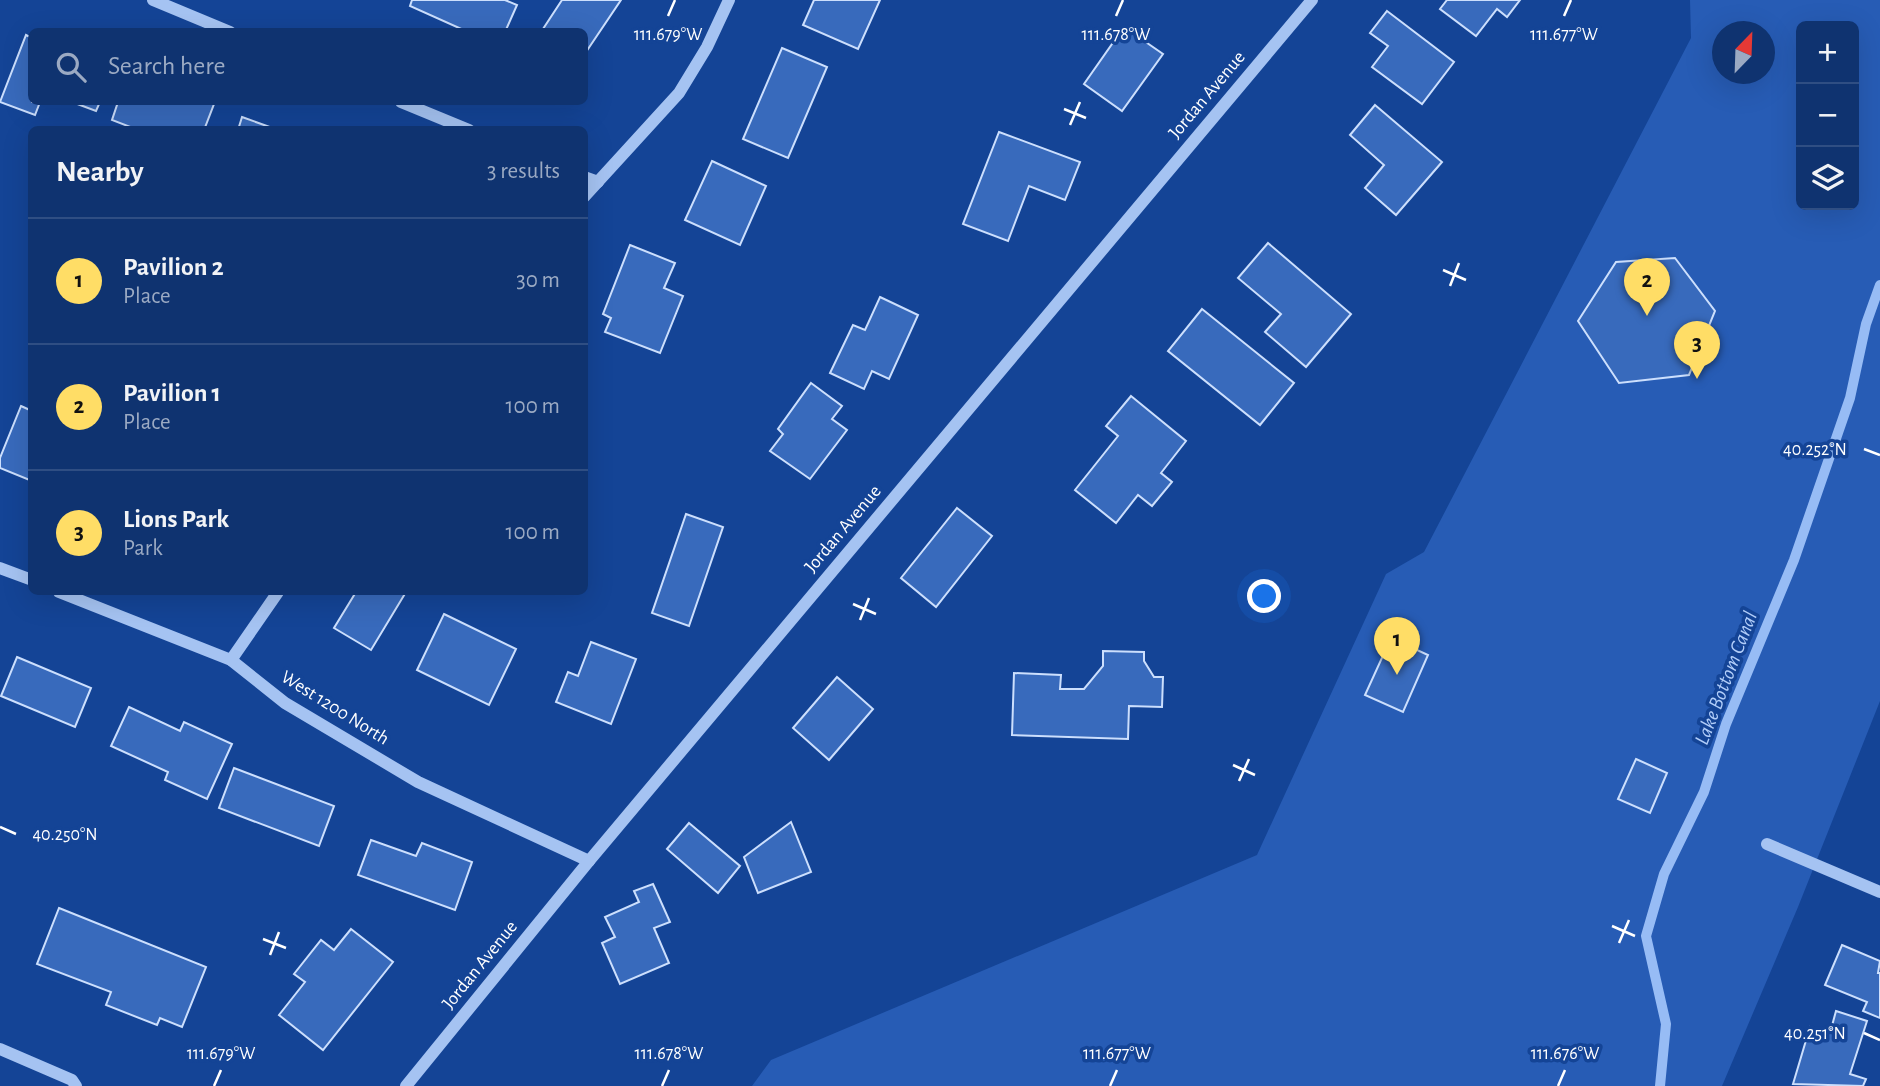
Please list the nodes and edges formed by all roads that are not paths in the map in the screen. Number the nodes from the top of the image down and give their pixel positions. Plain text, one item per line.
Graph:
1 (153, 0) edge
2 (729, 0) edge
3 (1312, 0) edge
4 (220, 28) edge
5 (408, 105) edge
6 (459, 126) edge
7 (588, 178) edge
8 (598, 182) junction
9 (588, 193) edge
10 (0, 568) edge
11 (28, 578) edge
12 (68, 595) edge
13 (276, 595) edge
14 (231, 660) junction
15 (1766, 844) dead end
16 (589, 861) junction
17 (1880, 892) edge
18 (0, 1049) edge
19 (76, 1086) edge
20 (406, 1086) edge

1 - 4 street
2 - 8 street
3 - 16 street, Jordan Avenue
5 - 6 street
7 - 8 street
8 - 9 street
10 - 11 street
12 - 14 street, West 1200 North
13 - 14 street
14 - 16 street, West 1200 North
15 - 17 street
16 - 20 street, Jordan Avenue
18 - 19 street

